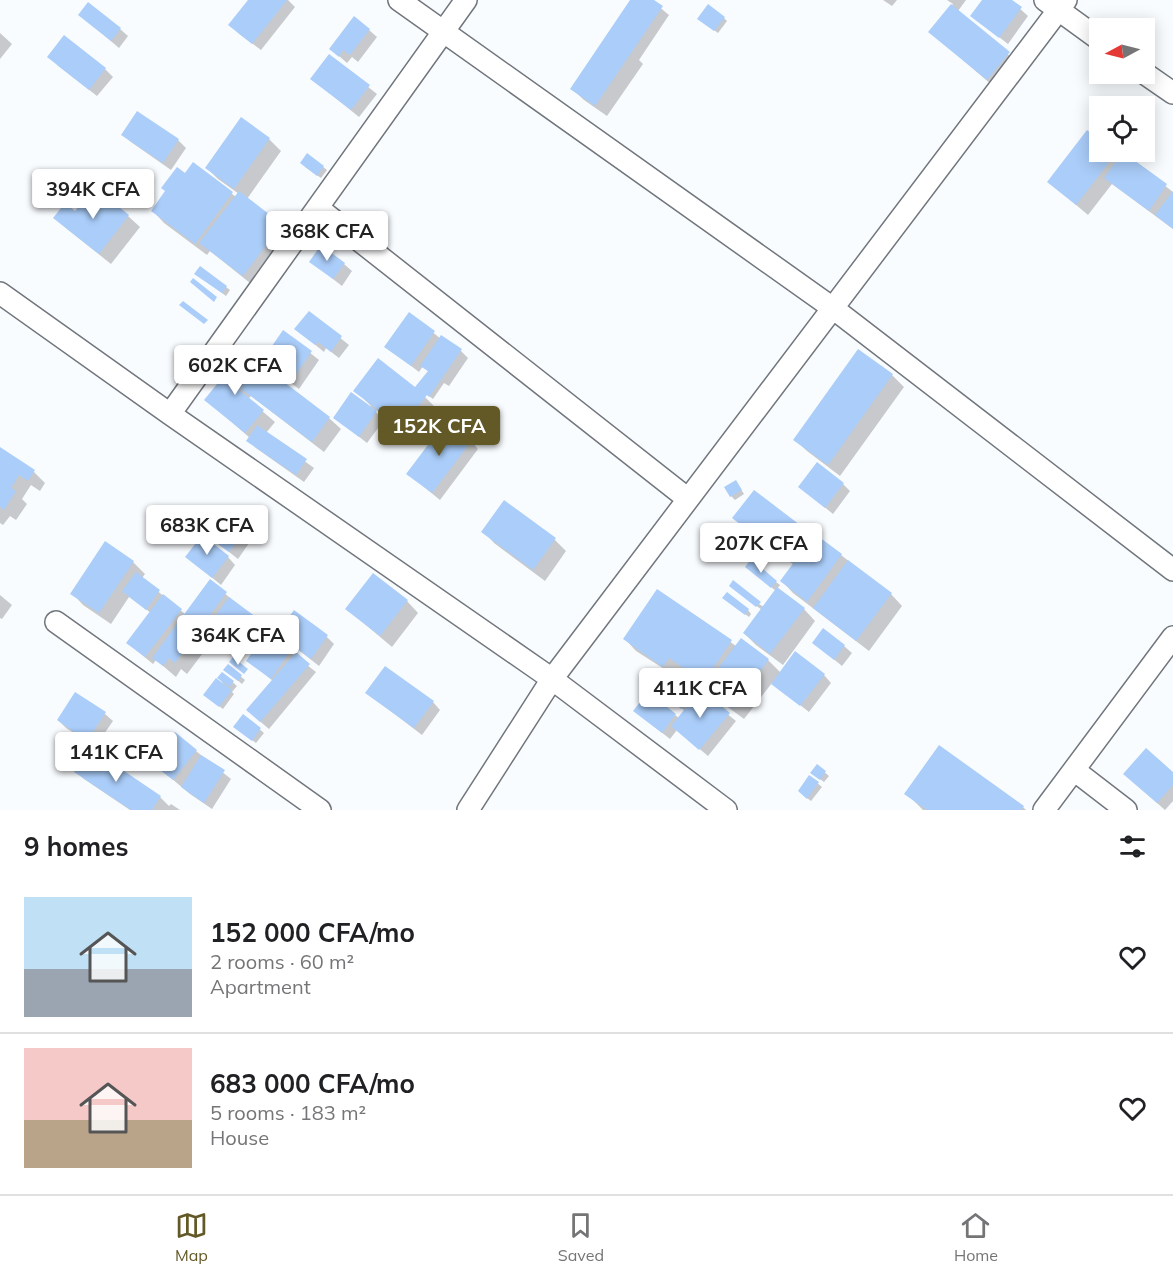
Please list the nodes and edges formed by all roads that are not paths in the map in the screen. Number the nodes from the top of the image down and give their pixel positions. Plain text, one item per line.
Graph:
1 (399, 0) edge
2 (466, 0) edge
3 (1056, 4) edge
4 (1089, 31) edge
5 (442, 32) junction
6 (1155, 81) edge
7 (1173, 93) edge
8 (318, 208) junction
9 (0, 293) edge
10 (834, 309) junction
11 (171, 414) junction
12 (688, 499) junction
13 (1173, 570) edge
14 (56, 622) dead end
15 (1173, 637) edge
16 (552, 679) junction
17 (1074, 770) junction
18 (320, 810) edge
19 (468, 810) edge
20 (726, 810) edge
21 (1044, 810) edge
22 (1126, 810) edge

1 - 5 street
2 - 5 street
3 - 4 street
3 - 10 street
5 - 8 street
5 - 10 street
6 - 7 street
8 - 11 street
8 - 12 street
9 - 11 street
10 - 12 street
10 - 13 street
11 - 16 street
12 - 16 street
14 - 18 street
15 - 17 street
16 - 19 street
16 - 20 street
17 - 21 street
17 - 22 street

